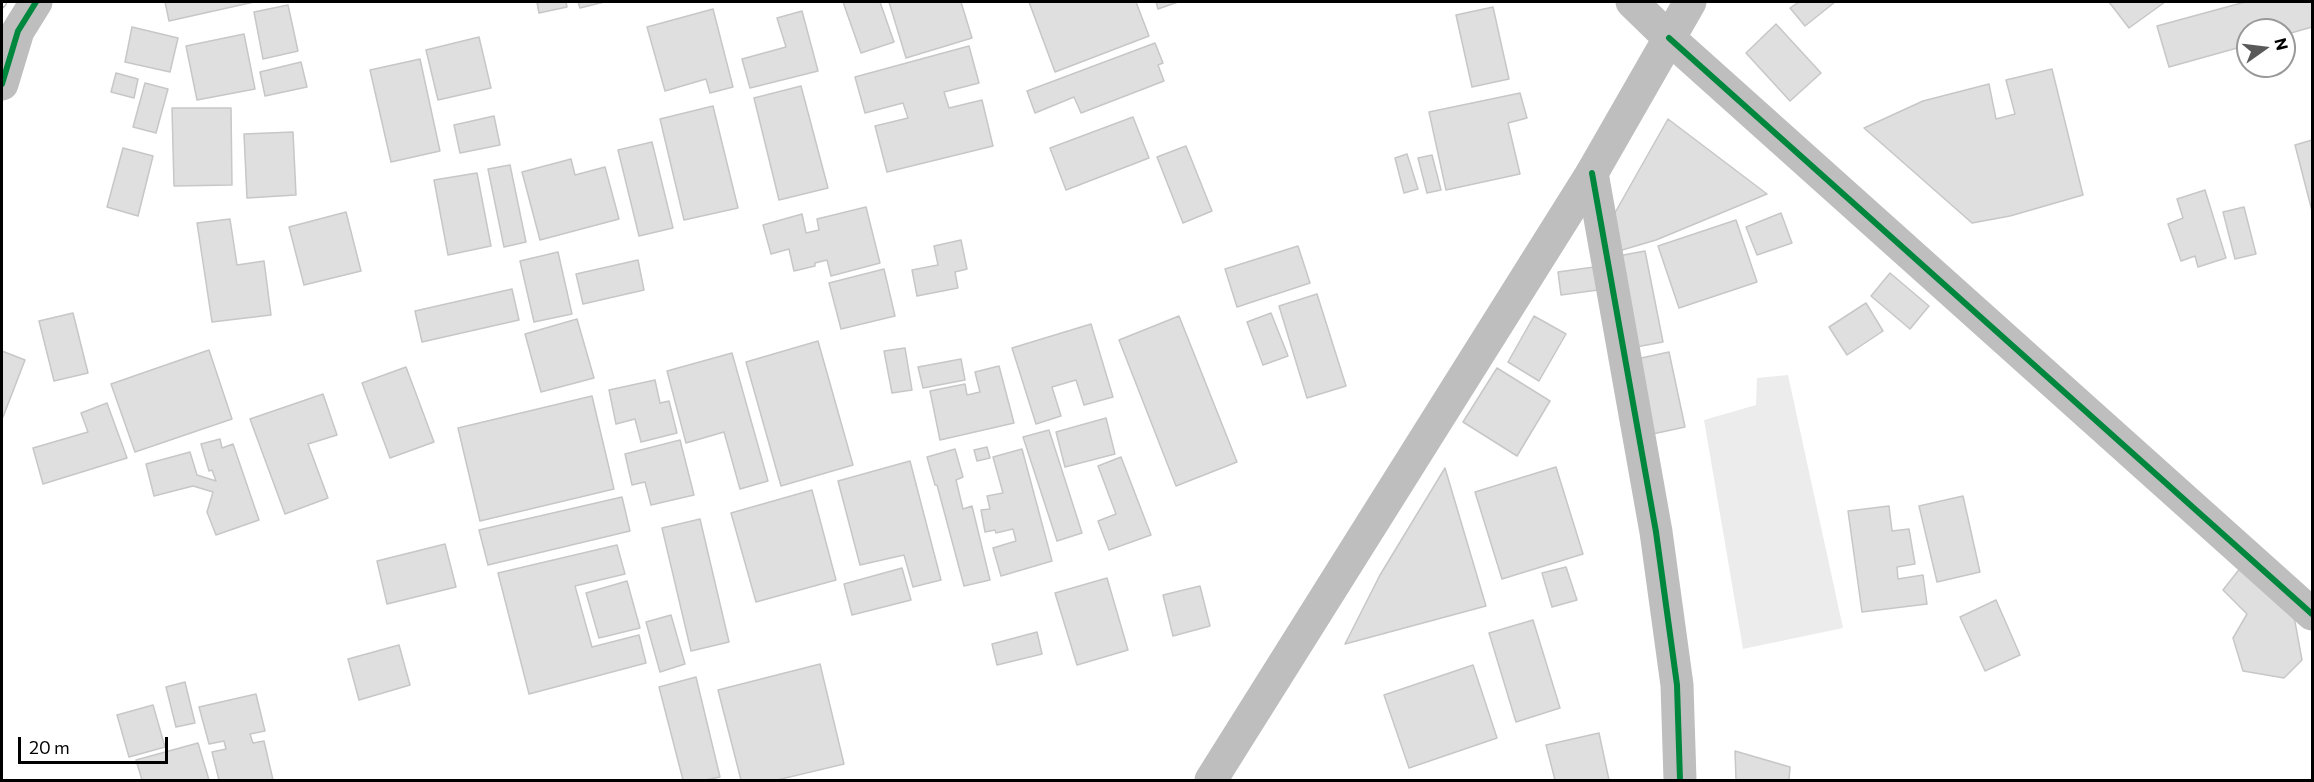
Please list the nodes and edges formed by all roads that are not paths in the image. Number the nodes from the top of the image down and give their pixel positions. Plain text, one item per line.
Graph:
1 (36, 2) edge
2 (1632, 2) edge
3 (1690, 2) edge
4 (1670, 39) junction
5 (2, 84) edge
6 (1592, 173) junction
7 (2313, 614) edge
8 (1211, 780) edge
9 (1680, 780) edge

1 - 5 street
2 - 4 street
3 - 4 street
4 - 6 street
4 - 7 street
6 - 8 street
6 - 9 street

